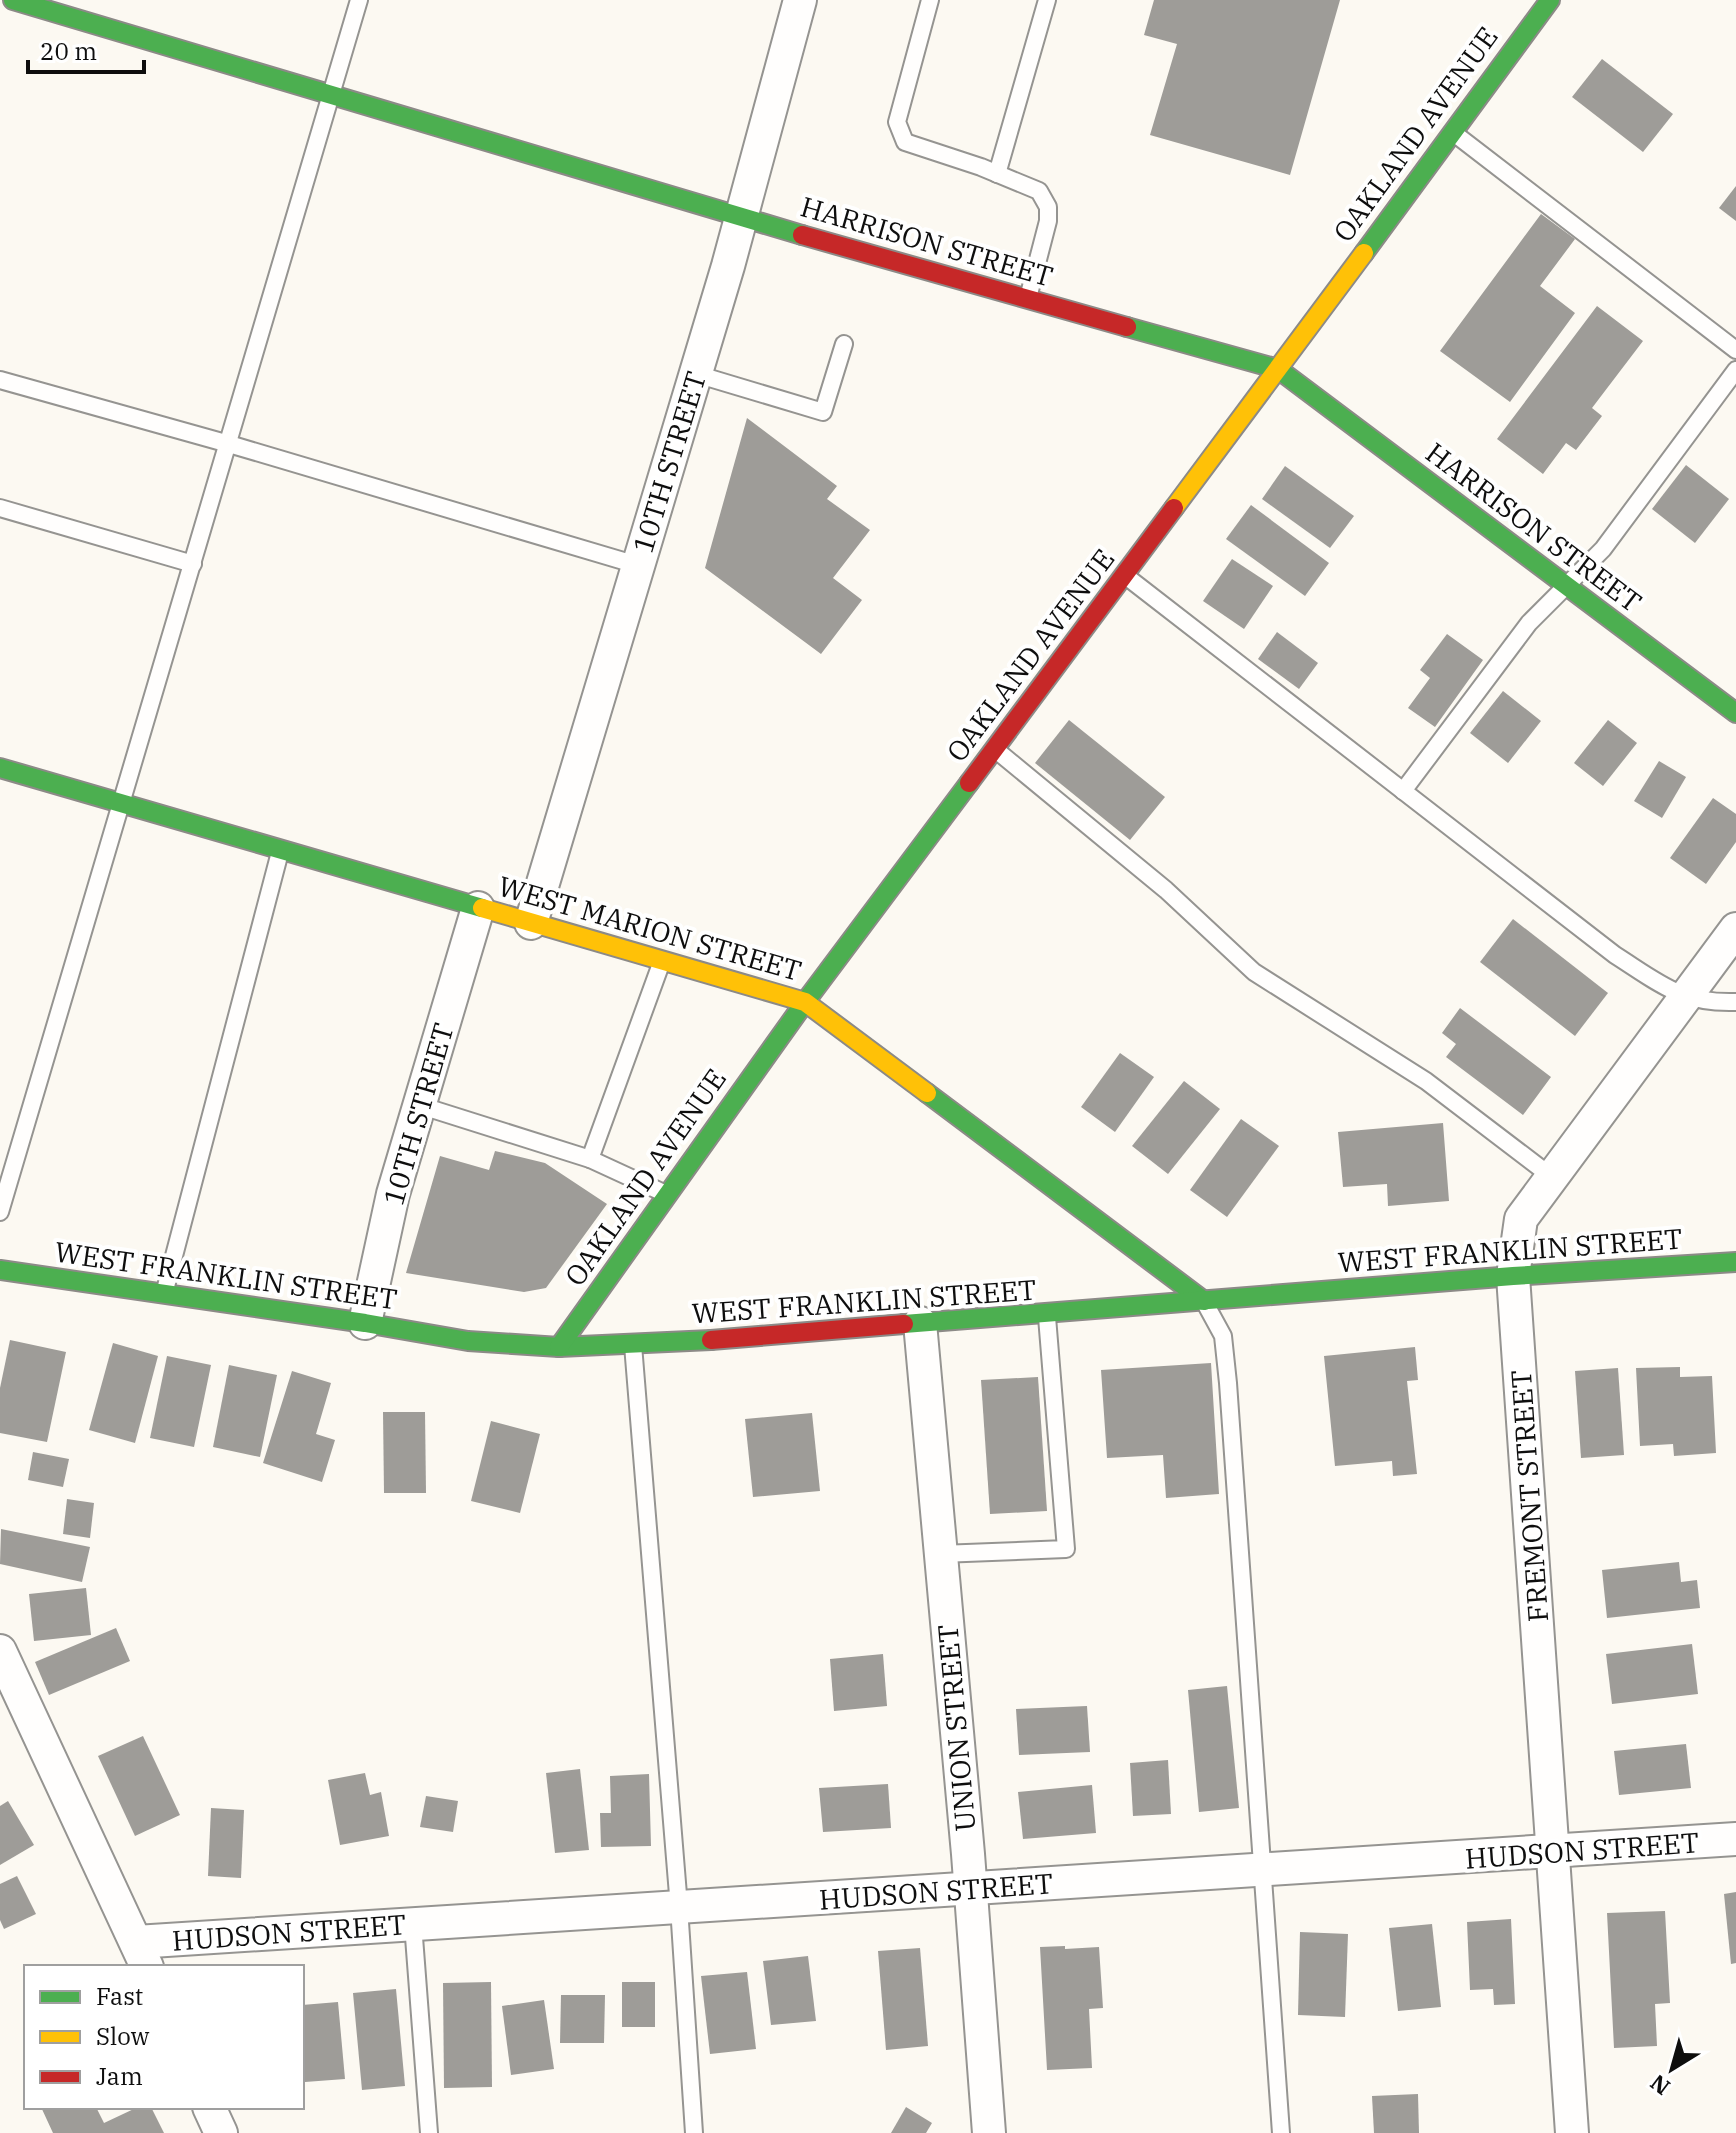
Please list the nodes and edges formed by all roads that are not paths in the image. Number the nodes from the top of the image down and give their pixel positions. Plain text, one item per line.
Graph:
1 (13, 0) edge
2 (359, 0) edge
3 (800, 0) edge
4 (930, 0) edge
5 (1047, 0) edge
6 (1550, 0) edge
7 (332, 94) junction
8 (1451, 131) junction
9 (997, 174) junction
10 (742, 218) junction
11 (1028, 298) junction
12 (844, 344) dead end
13 (1736, 350) edge
14 (1278, 369) junction
15 (1736, 370) edge
16 (696, 374) junction
17 (0, 380) edge
18 (229, 444) junction
19 (0, 508) edge
20 (193, 564) junction
21 (637, 565) junction
22 (1124, 575) junction
23 (1566, 586) junction
24 (1736, 713) edge
25 (995, 748) junction
26 (0, 768) edge
27 (1403, 791) junction
28 (122, 804) junction
29 (280, 850) junction
30 (478, 908) junction
31 (531, 923) junction
32 (1736, 929) edge
33 (662, 961) junction
34 (1686, 996) junction
35 (805, 1002) junction
36 (1736, 1002) edge
37 (419, 1105) junction
38 (590, 1159) junction
39 (1552, 1177) junction
40 (667, 1195) junction
41 (0, 1212) edge
42 (1736, 1262) edge
43 (0, 1270) edge
44 (1513, 1276) junction
45 (164, 1294) junction
46 (1204, 1301) junction
47 (1046, 1315) junction
48 (365, 1323) junction
49 (920, 1323) junction
50 (633, 1345) junction
51 (559, 1347) junction
52 (940, 1554) junction
53 (0, 1651) edge
54 (1736, 1839) edge
55 (1553, 1852) junction
56 (1264, 1870) junction
57 (970, 1889) junction
58 (679, 1907) junction
59 (413, 1924) junction
60 (141, 1954) edge
61 (210, 2109) edge
62 (221, 2133) edge
63 (429, 2133) edge
64 (694, 2133) edge
65 (989, 2133) edge
66 (1281, 2133) edge
67 (1572, 2133) edge

1 - 7 street, HARRISON STREET
2 - 7 lane
3 - 10 street, 10TH STREET
4 - 9 lane
5 - 9 lane
6 - 8 street, OAKLAND AVENUE
7 - 10 street, HARRISON STREET
7 - 18 lane
8 - 13 lane
8 - 14 street, OAKLAND AVENUE
9 - 11 lane
10 - 11 street, HARRISON STREET
10 - 16 street, 10TH STREET
11 - 14 street, HARRISON STREET
12 - 16 lane
14 - 22 street, OAKLAND AVENUE
14 - 23 street, HARRISON STREET
15 - 23 lane
16 - 21 street, 10TH STREET
17 - 18 lane
18 - 20 lane
18 - 21 lane
19 - 20 lane
20 - 28 lane
21 - 31 street, 10TH STREET
22 - 25 street, OAKLAND AVENUE
22 - 27 lane
23 - 24 street, HARRISON STREET
23 - 27 lane
25 - 35 street, OAKLAND AVENUE
25 - 39 lane
26 - 28 street, WEST MARION STREET
27 - 34 lane
28 - 29 street, WEST MARION STREET
28 - 41 lane
29 - 30 street, WEST MARION STREET
29 - 45 lane
30 - 31 street, WEST MARION STREET
30 - 37 street, 10TH STREET
31 - 33 street, WEST MARION STREET
32 - 34 street, FREMONT STREET
33 - 35 street, WEST MARION STREET
33 - 38 lane
34 - 36 lane
34 - 39 street, FREMONT STREET
35 - 40 street, OAKLAND AVENUE
35 - 46 street, WEST MARION STREET
37 - 38 lane
37 - 48 street, 10TH STREET
38 - 40 lane
39 - 44 street, FREMONT STREET
40 - 51 street, OAKLAND AVENUE
42 - 44 street, WEST FRANKLIN STREET
43 - 45 street, WEST FRANKLIN STREET
44 - 46 street, WEST FRANKLIN STREET
44 - 55 street, FREMONT STREET
45 - 48 street, WEST FRANKLIN STREET
46 - 47 street, WEST FRANKLIN STREET
46 - 56 lane
47 - 49 street, WEST FRANKLIN STREET
47 - 52 lane
48 - 51 street, WEST FRANKLIN STREET
49 - 50 street, WEST FRANKLIN STREET
49 - 52 street, UNION STREET
50 - 51 street, WEST FRANKLIN STREET
50 - 58 lane
52 - 57 street, UNION STREET
53 - 60 street
54 - 55 street, HUDSON STREET
55 - 56 street, HUDSON STREET
55 - 67 street, FREMONT STREET
56 - 57 street, HUDSON STREET
56 - 66 lane
57 - 58 street, HUDSON STREET
57 - 65 street, UNION STREET
58 - 59 street, HUDSON STREET
58 - 64 lane
59 - 60 street, HUDSON STREET
59 - 63 lane
61 - 62 street

